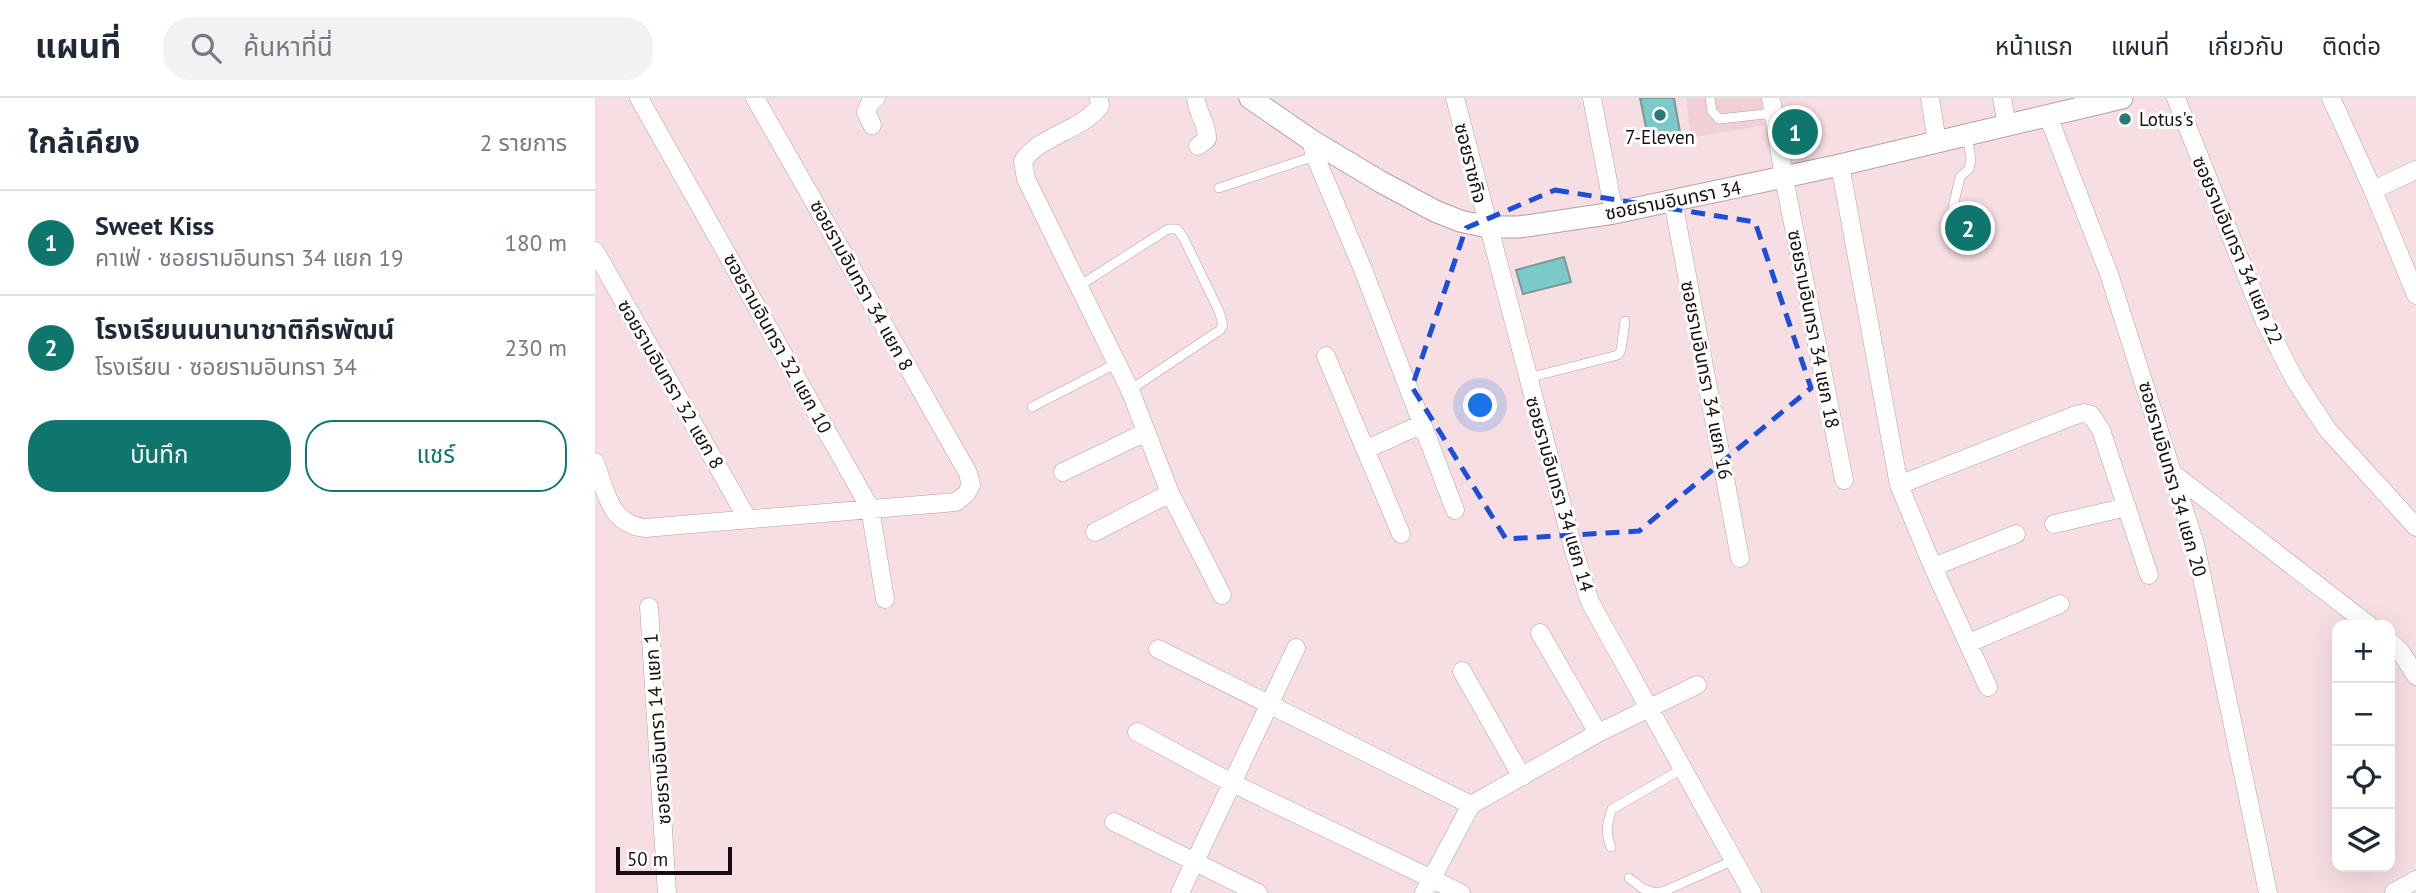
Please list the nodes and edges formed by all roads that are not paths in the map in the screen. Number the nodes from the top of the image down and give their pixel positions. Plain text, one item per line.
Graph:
1 (639, 98) edge
2 (755, 98) edge
3 (876, 98) edge
4 (1099, 98) edge
5 (1196, 98) edge
6 (1249, 98) edge
7 (1455, 98) edge
8 (1592, 98) edge
9 (1710, 98) edge
10 (1930, 98) edge
11 (2002, 98) edge
12 (2122, 98) edge
13 (2176, 98) edge
14 (2331, 98) edge
15 (2098, 101) edge
16 (1772, 105) edge
17 (2048, 116) junction
18 (872, 125) dead end
19 (2007, 126) junction
20 (1967, 135) junction
21 (1937, 142) junction
22 (1198, 146) dead end
23 (1313, 148) junction
24 (1840, 165) junction
25 (2416, 170) edge
26 (1784, 178) junction
27 (1219, 188) dead end
28 (2372, 190) junction
29 (1674, 201) junction
30 (1953, 207) dead end
31 (1614, 213) junction
32 (1488, 227) junction
33 (595, 251) edge
34 (1079, 286) junction
35 (2416, 295) edge
36 (1625, 321) dead end
37 (1327, 356) dead end
38 (1117, 363) junction
39 (1528, 378) junction
40 (1130, 390) junction
41 (1032, 407) dead end
42 (1422, 424) junction
43 (1146, 432) junction
44 (1367, 449) junction
45 (595, 462) edge
46 (1063, 472) dead end
47 (2175, 475) junction
48 (1844, 480) dead end
49 (1899, 485) junction
50 (1170, 493) junction
51 (2127, 507) junction
52 (870, 508) junction
53 (1455, 510) dead end
54 (747, 518) junction
55 (2054, 524) dead end
56 (2416, 527) edge
57 (1095, 532) dead end
58 (1402, 534) dead end
59 (2016, 534) dead end
60 (1740, 558) dead end
61 (1933, 567) junction
62 (2149, 575) dead end
63 (1222, 594) dead end
64 (885, 599) dead end
65 (2060, 604) dead end
66 (649, 607) dead end
67 (2363, 620) edge
68 (1540, 633) dead end
69 (1969, 643) junction
70 (2395, 647) edge
71 (1159, 649) dead end
72 (1296, 649) dead end
73 (1462, 671) dead end
74 (2416, 676) edge
75 (1697, 684) dead end
76 (1988, 687) dead end
77 (1269, 703) junction
78 (1650, 708) junction
79 (1136, 732) dead end
80 (1598, 733) junction
81 (1682, 769) junction
82 (1522, 777) junction
83 (1230, 782) junction
84 (1471, 805) junction
85 (1114, 822) dead end
86 (1611, 847) dead end
87 (1734, 860) junction
88 (1195, 862) junction
89 (1629, 878) dead end
90 (2416, 880) edge
91 (1428, 885) edge
92 (2394, 892) edge
93 (667, 893) edge
94 (1180, 893) edge
95 (1258, 893) edge
96 (1461, 893) edge
97 (1655, 893) edge
98 (1752, 893) edge
99 (2268, 893) edge

1 - 52 street, ซอยรามอินทรา 32 แยก 10
2 - 52 street, ซอยรามอินทรา 34 แยก 8
3 - 18 street
4 - 34 street
5 - 22 street
6 - 23 street, ซอยรามอินทรา 34
7 - 32 street, ซอยราชกิจ
8 - 31 street
9 - 16 lane
10 - 21 street
11 - 19 street
12 - 15 street, ซอยรามอินทรา 34
13 - 56 street, ซอยรามอินทรา 34 แยก 22
14 - 28 street
15 - 17 street, ซอยรามอินทรา 34
16 - 26 street, ซอยรามอินทรา 34 แยก 18
17 - 19 street, ซอยรามอินทรา 34
17 - 47 street, ซอยรามอินทรา 34 แยก 20
19 - 20 street, ซอยรามอินทรา 34
20 - 21 street, ซอยรามอินทรา 34
20 - 30 lane
21 - 24 street, ซอยรามอินทรา 34
23 - 27 lane
23 - 32 street, ซอยรามอินทรา 34
23 - 42 street
24 - 26 street, ซอยรามอินทรา 34
24 - 49 street
25 - 28 street
26 - 29 street, ซอยรามอินทรา 34
26 - 48 street, ซอยรามอินทรา 34 แยก 18
28 - 35 street
29 - 31 street, ซอยรามอินทรา 34
29 - 60 street, ซอยรามอินทรา 34 แยก 16
31 - 32 street, ซอยรามอินทรา 34
32 - 39 street, ซอยรามอินทรา 34 แยก 14
33 - 54 street, ซอยรามอินทรา 32 แยก 8
34 - 38 street
34 - 40 lane
36 - 39 lane
37 - 44 street
38 - 40 street
38 - 41 lane
39 - 78 street, ซอยรามอินทรา 34 แยก 14
40 - 43 street
42 - 44 street
42 - 53 street
43 - 46 street
43 - 50 street
44 - 58 street
45 - 54 street
47 - 67 street
47 - 99 street, ซอยรามอินทรา 34 แยก 20
49 - 51 street
49 - 61 street
50 - 57 street
50 - 63 street
51 - 55 street
51 - 62 street
52 - 54 street
52 - 64 street, ซอยรามอินทรา 32 แยก 10
59 - 61 street
61 - 69 street
65 - 69 street
66 - 93 street, ซอยรามอินทรา 14 แยก 1
68 - 80 street
69 - 76 street
70 - 74 street
71 - 77 street
72 - 77 street
73 - 82 street
75 - 78 street
77 - 83 street
77 - 84 street
78 - 80 street
78 - 81 street, ซอยรามอินทรา 34 แยก 14
79 - 83 street
80 - 82 street
81 - 86 lane
81 - 87 street, ซอยรามอินทรา 34 แยก 14
82 - 84 street
83 - 88 street
83 - 91 street
84 - 91 street
85 - 88 street
87 - 97 lane
87 - 98 street, ซอยรามอินทรา 34 แยก 14
88 - 94 street
88 - 95 street
89 - 97 lane
90 - 92 street
91 - 96 street

